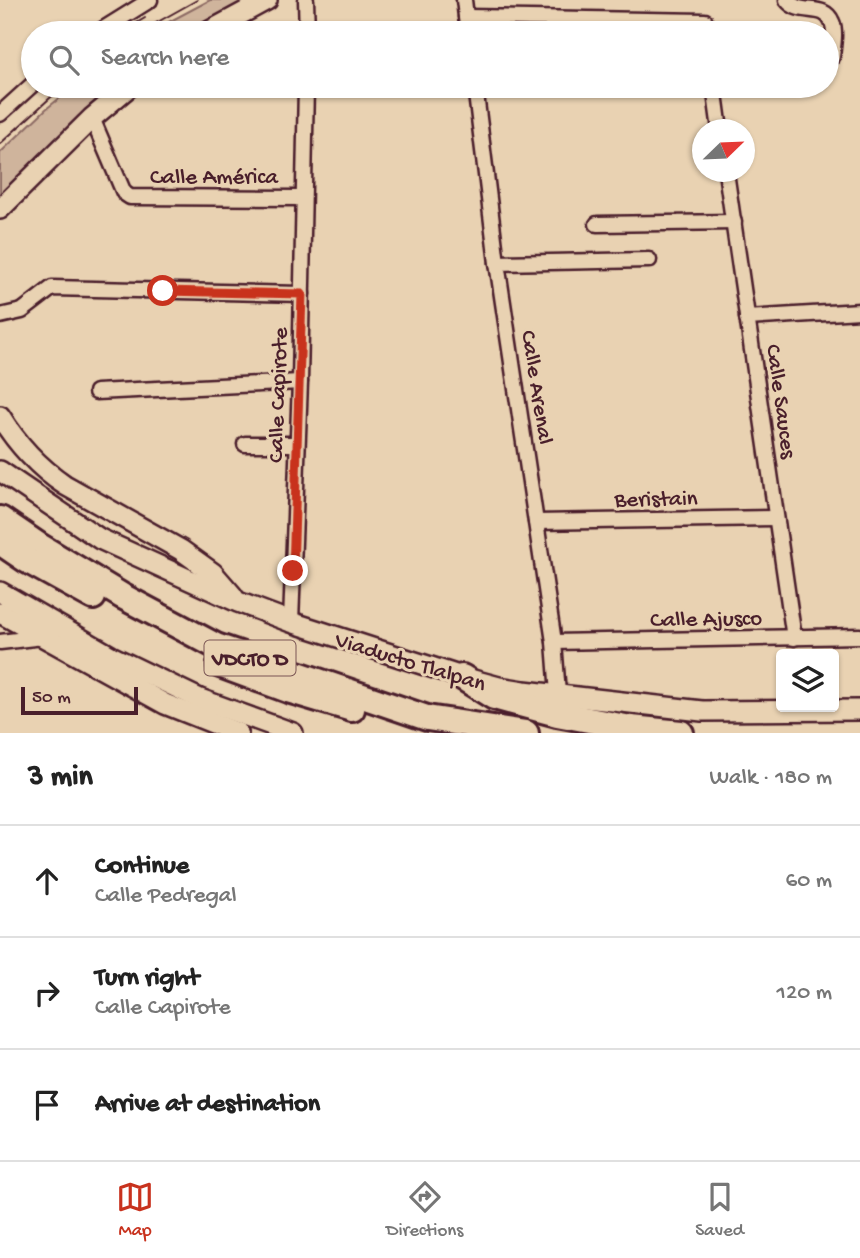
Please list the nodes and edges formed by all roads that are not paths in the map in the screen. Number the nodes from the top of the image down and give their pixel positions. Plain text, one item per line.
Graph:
1 (150, 0) edge
2 (267, 0) edge
3 (306, 0) edge
4 (464, 0) edge
5 (788, 0) edge
6 (466, 17) junction
7 (116, 21) edge
8 (228, 21) edge
9 (307, 21) edge
10 (466, 21) edge
11 (562, 21) edge
12 (832, 21) edge
13 (21, 95) edge
14 (116, 98) edge
15 (306, 98) edge
16 (476, 98) edge
17 (716, 98) edge
18 (0, 114) edge
19 (92, 118) junction
20 (718, 119) edge
21 (728, 182) edge
22 (303, 198) junction
23 (7, 202) edge
24 (734, 222) junction
25 (597, 224) dead end
26 (0, 225) edge
27 (649, 260) dead end
28 (497, 264) junction
29 (302, 294) junction
30 (860, 311) edge
31 (0, 316) edge
32 (747, 317) junction
33 (300, 382) junction
34 (96, 392) dead end
35 (0, 416) edge
36 (246, 444) dead end
37 (296, 444) junction
38 (0, 471) edge
39 (776, 518) junction
40 (0, 519) edge
41 (536, 522) junction
42 (0, 542) edge
43 (0, 592) edge
44 (238, 602) junction
45 (0, 613) edge
46 (291, 622) junction
47 (860, 636) edge
48 (43, 637) junction
49 (794, 638) junction
50 (0, 642) edge
51 (554, 642) junction
52 (462, 677) junction
53 (558, 694) junction
54 (860, 710) edge
55 (238, 733) edge
56 (293, 733) edge
57 (430, 733) edge
58 (526, 733) edge
59 (681, 733) edge

1 - 7 street
2 - 8 main road
3 - 9 street
4 - 6 street
5 - 12 street
6 - 10 street
6 - 11 street
13 - 18 street
14 - 19 main road
15 - 22 street, Calle Capirote
16 - 28 street, Calle Arenal
17 - 20 street
19 - 22 street, Calle América
19 - 23 main road
21 - 24 street, Calle Sauces
22 - 29 street, Calle Capirote
23 - 26 main road
24 - 25 street
24 - 32 street, Calle Sauces
27 - 28 street
28 - 41 street, Calle Arenal
29 - 31 street
29 - 33 street, Calle Capirote
30 - 32 street
32 - 39 street, Calle Sauces
33 - 34 street
33 - 37 street, Calle Capirote
35 - 44 main road
36 - 37 street
37 - 46 street, Calle Capirote
38 - 44 main road, Viaducto Tlalpan
39 - 41 street, Beristain
39 - 49 street, Calle Sauces
40 - 58 highway, Viaducto Tlalpan / VDCTO D
41 - 51 street, Calle Arenal
42 - 57 highway, VDCTO D
43 - 56 main road
44 - 46 main road, Viaducto Tlalpan
45 - 48 main road
46 - 52 main road, Viaducto Tlalpan
47 - 49 street, Calle Ajusco
48 - 50 street
48 - 55 main road
49 - 51 street, Calle Ajusco
51 - 53 street, Calle Arenal
52 - 53 main road, Viaducto Tlalpan
52 - 59 highway
53 - 54 main road, Viaducto Tlalpan

